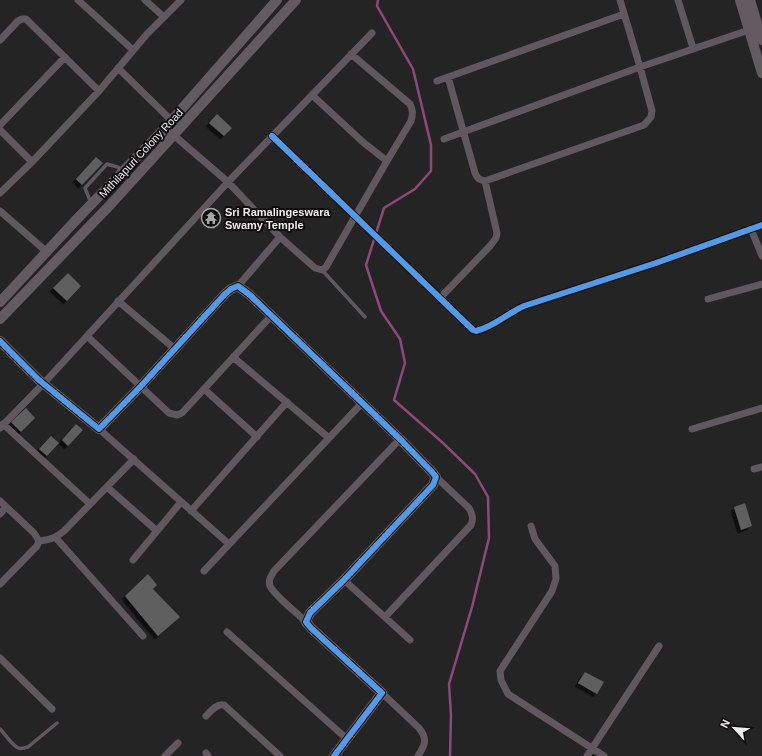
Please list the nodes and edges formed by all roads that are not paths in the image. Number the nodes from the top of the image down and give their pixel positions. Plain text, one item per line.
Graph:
1 (78, 0) edge
2 (144, 0) edge
3 (181, 0) edge
4 (277, 0) edge
5 (296, 0) edge
6 (620, 0) edge
7 (678, 0) edge
8 (740, 0) edge
9 (750, 0) edge
10 (624, 14) junction
11 (164, 17) junction
12 (753, 28) junction
13 (372, 33) dead end
14 (0, 40) edge
15 (762, 40) edge
16 (693, 48) junction
17 (133, 50) junction
18 (351, 54) junction
19 (65, 56) junction
20 (640, 67) junction
21 (118, 68) junction
22 (762, 73) edge
23 (448, 77) junction
24 (437, 81) dead end
25 (99, 91) junction
26 (312, 95) junction
27 (169, 124) junction
28 (0, 125) edge
29 (0, 130) edge
30 (463, 132) junction
31 (174, 135) junction
32 (272, 136) junction
33 (444, 139) dead end
34 (387, 160) junction
35 (32, 162) junction
36 (125, 170) junction
37 (485, 181) junction
38 (228, 182) junction
39 (0, 193) edge
40 (91, 204) junction
41 (0, 211) edge
42 (355, 216) junction
43 (77, 219) junction
44 (762, 225) edge
45 (87, 228) junction
46 (751, 229) junction
47 (280, 237) junction
48 (47, 252) junction
49 (762, 256) edge
50 (322, 270) junction
51 (762, 284) edge
52 (238, 286) junction
53 (440, 298) junction
54 (708, 299) dead end
55 (118, 301) junction
56 (0, 302) edge
57 (271, 316) junction
58 (365, 317) dead end
59 (0, 319) edge
60 (87, 336) junction
61 (0, 341) edge
62 (174, 350) junction
63 (233, 357) junction
64 (44, 383) junction
65 (141, 386) junction
66 (204, 389) junction
67 (287, 402) junction
68 (362, 403) junction
69 (762, 408) edge
70 (2, 426) edge
71 (692, 428) dead end
72 (99, 429) junction
73 (257, 437) junction
74 (329, 438) junction
75 (400, 439) junction
76 (134, 460) junction
77 (762, 467) edge
78 (754, 469) dead end
79 (436, 478) junction
80 (106, 487) junction
81 (0, 501) edge
82 (181, 502) junction
83 (90, 504) junction
84 (6, 507) junction
85 (191, 511) junction
86 (0, 514) edge
87 (531, 526) dead end
88 (157, 530) junction
89 (56, 538) junction
90 (39, 541) junction
91 (229, 544) junction
92 (133, 560) dead end
93 (204, 571) dead end
94 (344, 580) junction
95 (0, 584) edge
96 (385, 617) junction
97 (306, 622) junction
98 (227, 632) dead end
99 (143, 636) dead end
100 (410, 640) dead end
101 (659, 646) dead end
102 (0, 658) edge
103 (382, 693) junction
104 (52, 709) dead end
105 (206, 716) dead end
106 (57, 723) dead end
107 (0, 729) edge
108 (347, 739) junction
109 (178, 743) dead end
110 (592, 749) junction
111 (165, 756) edge
112 (280, 756) edge
113 (334, 756) edge
114 (418, 756) edge
115 (587, 756) edge
116 (604, 756) edge

1 - 17 street
2 - 11 street
3 - 11 street
4 - 27 street, Mithilapuri Colony Road
5 - 31 street, Mithilapuri Colony Road
6 - 10 street
7 - 16 street
8 - 12 street
9 - 12 street
10 - 20 street
10 - 23 street
11 - 17 street
12 - 15 street
12 - 16 street
12 - 22 street
13 - 18 street
14 - 19 street
16 - 20 street
17 - 21 street
18 - 26 street
18 - 34 street
19 - 25 street
19 - 28 street
20 - 30 street
20 - 37 street
21 - 25 street
21 - 27 street
23 - 24 street
23 - 30 street
25 - 35 street
26 - 32 street
26 - 34 street
27 - 31 street
27 - 36 street, Mithilapuri Colony Road
29 - 35 street
30 - 33 street
30 - 37 street
31 - 38 street
31 - 45 street, Mithilapuri Colony Road
32 - 38 street
32 - 42 street
34 - 42 street
35 - 39 street
36 - 40 street, Mithilapuri Colony Road
36 - 40 lane
37 - 53 street
38 - 47 street
38 - 55 street
40 - 43 street, Mithilapuri Colony Road
41 - 48 street
42 - 50 street
42 - 53 street
43 - 45 street
43 - 48 street, Mithilapuri Colony Road
44 - 46 street
45 - 59 street, Mithilapuri Colony Road
46 - 49 street
46 - 53 street
47 - 50 street
47 - 52 street
48 - 56 street, Mithilapuri Colony Road
50 - 58 lane
51 - 54 street
52 - 57 street
52 - 62 street
55 - 60 street
55 - 62 street
57 - 63 street
57 - 68 street
60 - 64 street
60 - 65 street
61 - 64 street
62 - 65 street
63 - 66 street
63 - 67 street
64 - 70 street
64 - 72 street
65 - 66 street
65 - 72 street
66 - 73 street
67 - 73 street
67 - 74 street
68 - 74 street
68 - 75 street
69 - 71 street
70 - 83 street
72 - 76 street
73 - 85 street
74 - 91 street
75 - 79 street
75 - 97 street
76 - 80 street
76 - 82 street
77 - 78 street
79 - 94 street
79 - 96 street
80 - 83 street
80 - 88 street
81 - 84 street
82 - 85 street
82 - 88 street
83 - 89 street
84 - 86 street
84 - 90 street
85 - 91 street
87 - 110 street
88 - 92 street
89 - 90 street
89 - 99 street
90 - 95 street
91 - 93 street
94 - 96 street
94 - 97 street
96 - 100 street
97 - 103 street
98 - 108 street
101 - 110 street
102 - 104 street
103 - 108 street
103 - 114 street
105 - 112 street
106 - 107 lane
108 - 113 street
109 - 111 street
110 - 115 street
110 - 116 street

